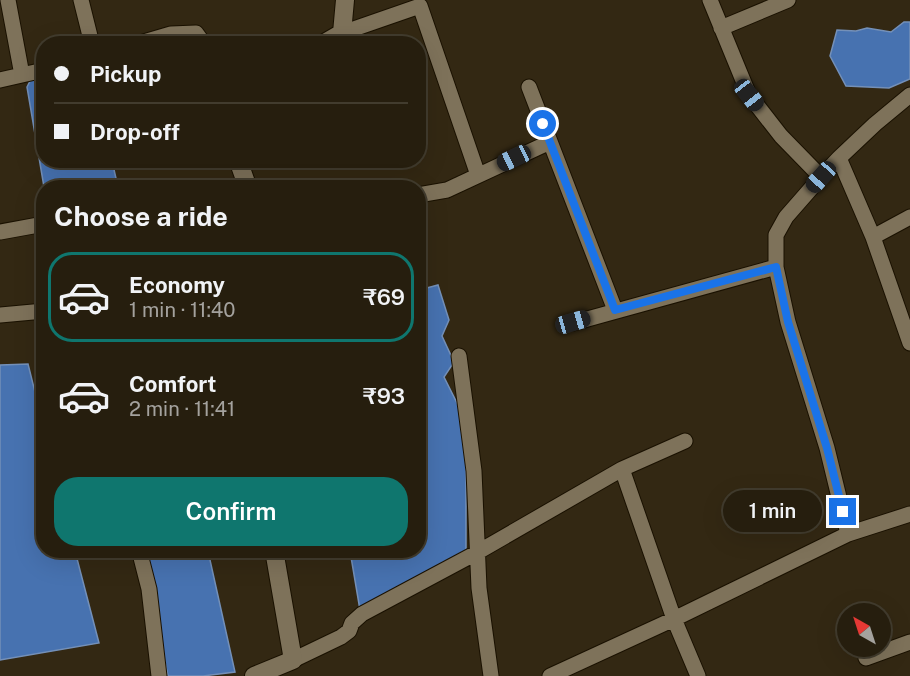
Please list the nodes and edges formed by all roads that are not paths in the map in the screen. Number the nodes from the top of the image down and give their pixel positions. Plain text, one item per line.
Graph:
1 (8, 0) edge
2 (81, 0) edge
3 (345, 0) edge
4 (710, 0) edge
5 (788, 0) edge
6 (721, 28) junction
7 (342, 33) junction
8 (90, 36) edge
9 (164, 36) edge
10 (198, 36) edge
11 (337, 36) edge
12 (36, 72) edge
13 (22, 75) junction
14 (0, 80) edge
15 (529, 87) dead end
16 (910, 95) edge
17 (550, 142) junction
18 (839, 158) junction
19 (478, 175) junction
20 (821, 177) junction
21 (426, 194) edge
22 (910, 217) edge
23 (36, 225) edge
24 (0, 232) edge
25 (873, 237) junction
26 (776, 267) junction
27 (615, 310) junction
28 (36, 312) edge
29 (0, 315) edge
30 (573, 322) dead end
31 (910, 343) edge
32 (459, 356) dead end
33 (685, 441) dead end
34 (622, 469) junction
35 (910, 514) edge
36 (848, 534) junction
37 (478, 552) junction
38 (141, 558) edge
39 (275, 558) edge
40 (674, 619) junction
41 (910, 642) edge
42 (866, 658) dead end
43 (293, 660) junction
44 (159, 676) edge
45 (254, 676) edge
46 (491, 676) edge
47 (550, 676) edge
48 (698, 676) edge

1 - 13 street
2 - 8 street
3 - 7 street
4 - 6 street
5 - 6 street
6 - 20 street
7 - 11 street
7 - 19 street
9 - 10 street
12 - 13 street
13 - 14 street
15 - 17 street
16 - 18 street
17 - 19 street
17 - 27 street
18 - 20 street
18 - 25 street
19 - 21 street
20 - 26 street
22 - 25 street
23 - 24 street
25 - 31 street
26 - 27 street
26 - 36 street
27 - 30 street
28 - 29 street
32 - 37 street
33 - 34 street
34 - 37 street
34 - 40 street
35 - 36 street
36 - 40 street
37 - 43 street
37 - 46 street
38 - 44 street
39 - 43 street
40 - 47 street
40 - 48 street
41 - 42 street
43 - 45 street

